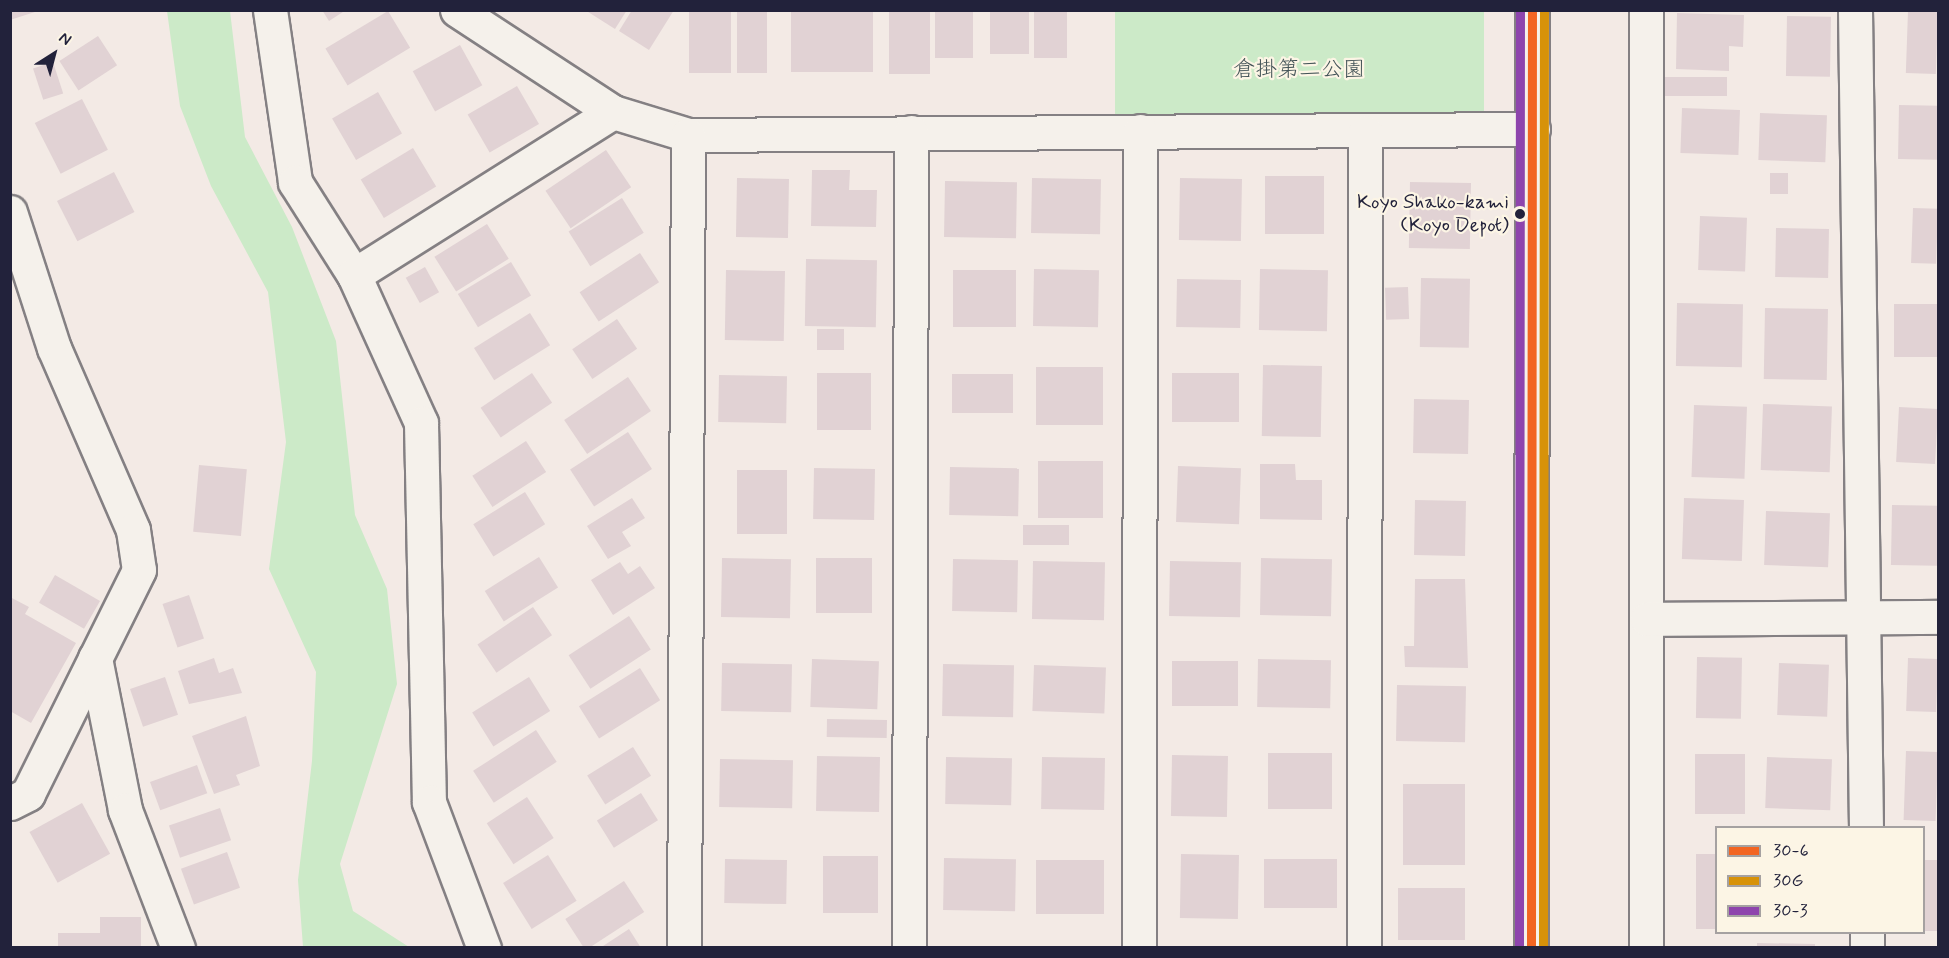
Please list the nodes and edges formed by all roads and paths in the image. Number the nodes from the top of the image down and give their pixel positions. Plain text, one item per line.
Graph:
1 (270, 10) edge
2 (457, 10) edge
3 (1532, 10) edge
4 (1646, 10) edge
5 (1855, 10) edge
6 (613, 112) junction
7 (1533, 129) junction
8 (1140, 131) junction
9 (911, 132) junction
10 (1365, 132) junction
11 (688, 135) junction
12 (10, 212) edge
13 (354, 275) junction
14 (1938, 617) edge
15 (1865, 618) junction
16 (1647, 619) junction
17 (95, 658) junction
18 (10, 803) edge
19 (1866, 826) edge
20 (178, 948) edge
21 (484, 948) edge
22 (684, 948) edge
23 (909, 948) edge
24 (1139, 948) edge
25 (1364, 948) edge
26 (1531, 948) edge
27 (1646, 948) edge

1 - 13 street
2 - 6 street
3 - 7 street
4 - 16 street
5 - 15 street
6 - 11 street
6 - 13 street
7 - 10 street
7 - 26 street
8 - 9 street
8 - 10 street
8 - 24 street
9 - 11 street
9 - 23 street
10 - 25 street
11 - 22 street
12 - 17 street
13 - 21 street
14 - 15 street
15 - 16 street
15 - 19 street
16 - 27 street
17 - 18 street
17 - 20 street

